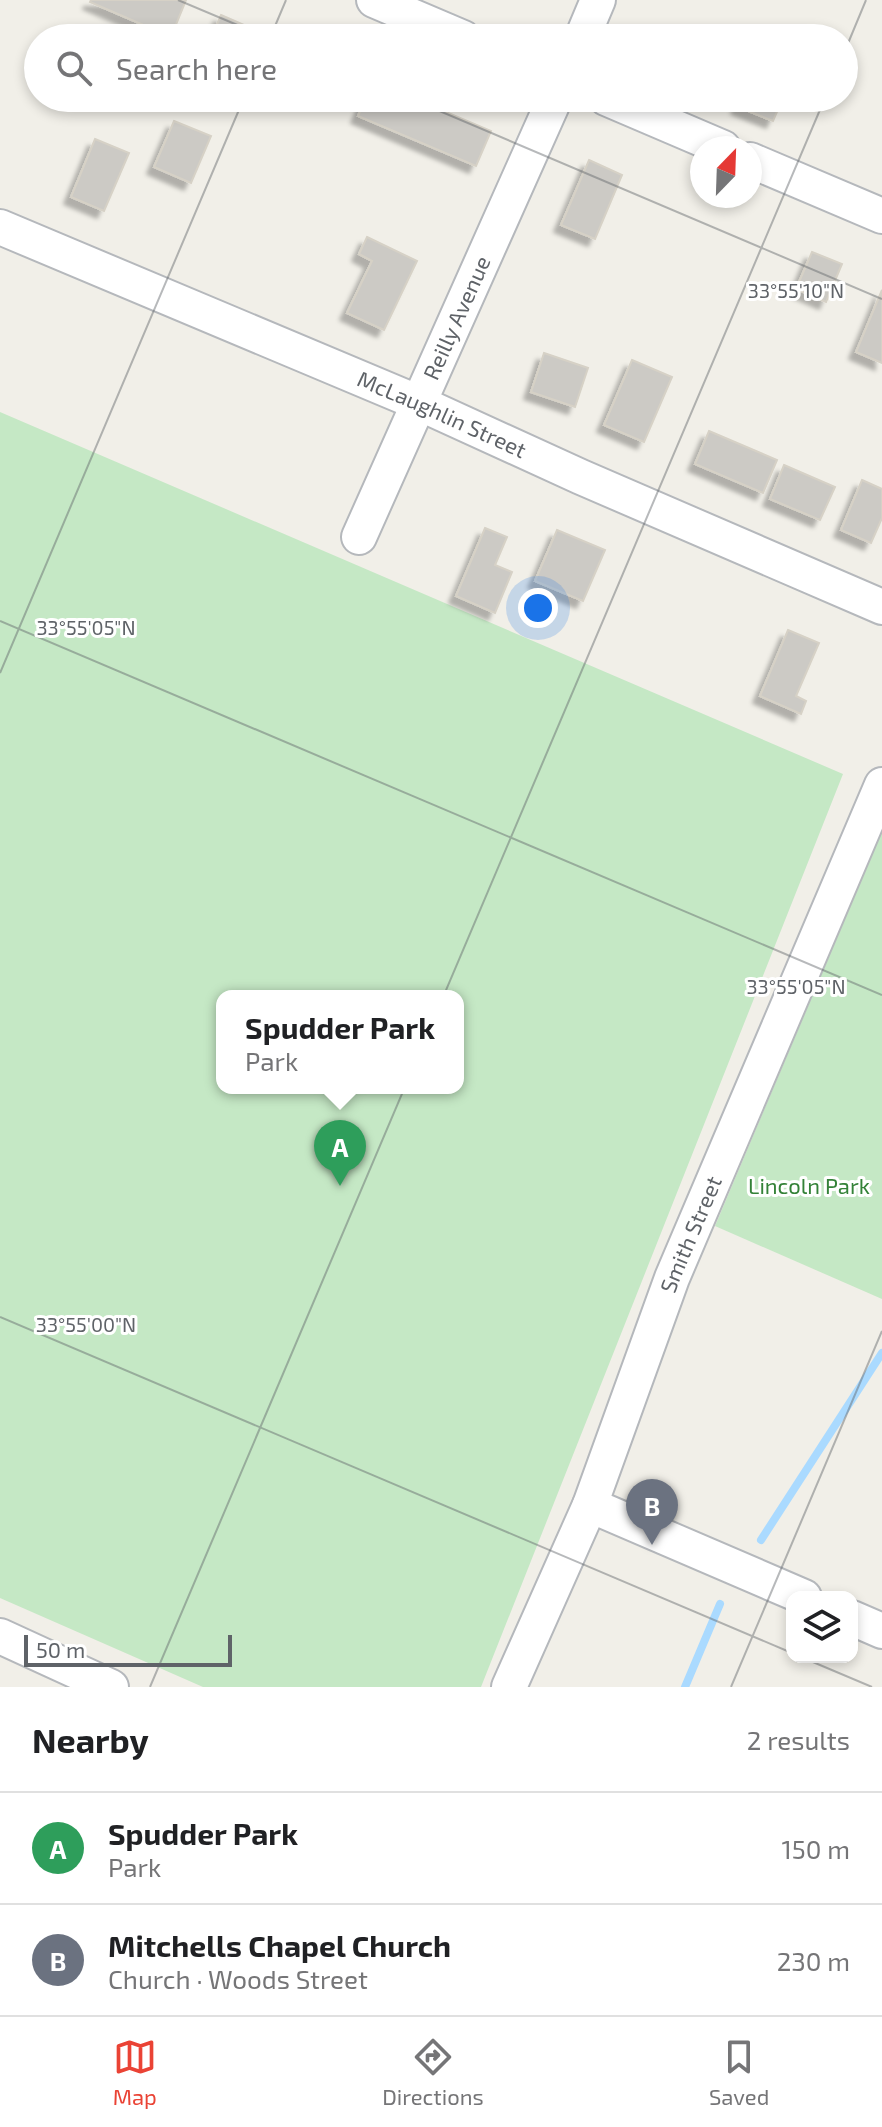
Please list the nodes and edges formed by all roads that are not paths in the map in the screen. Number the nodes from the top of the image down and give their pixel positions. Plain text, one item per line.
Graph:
1 (374, 0) edge
2 (598, 0) edge
3 (430, 24) edge
4 (588, 24) edge
5 (549, 112) edge
6 (639, 112) edge
7 (695, 136) edge
8 (762, 165) edge
9 (882, 216) edge
10 (0, 227) edge
11 (419, 403) junction
12 (359, 537) dead end
13 (882, 607) edge
14 (882, 785) edge
15 (590, 1505) junction
16 (790, 1591) edge
17 (858, 1621) edge
18 (882, 1631) edge
19 (0, 1636) edge
20 (111, 1687) edge
21 (509, 1687) edge

1 - 3 street
2 - 4 street
5 - 11 street, Reilly Avenue
6 - 7 street
8 - 9 street
10 - 11 street, McLaughlin Street
11 - 12 street, Reilly Avenue
11 - 13 street, McLaughlin Street
14 - 15 street, Smith Street
15 - 16 street
15 - 21 street, Smith Street
17 - 18 street
19 - 20 street

